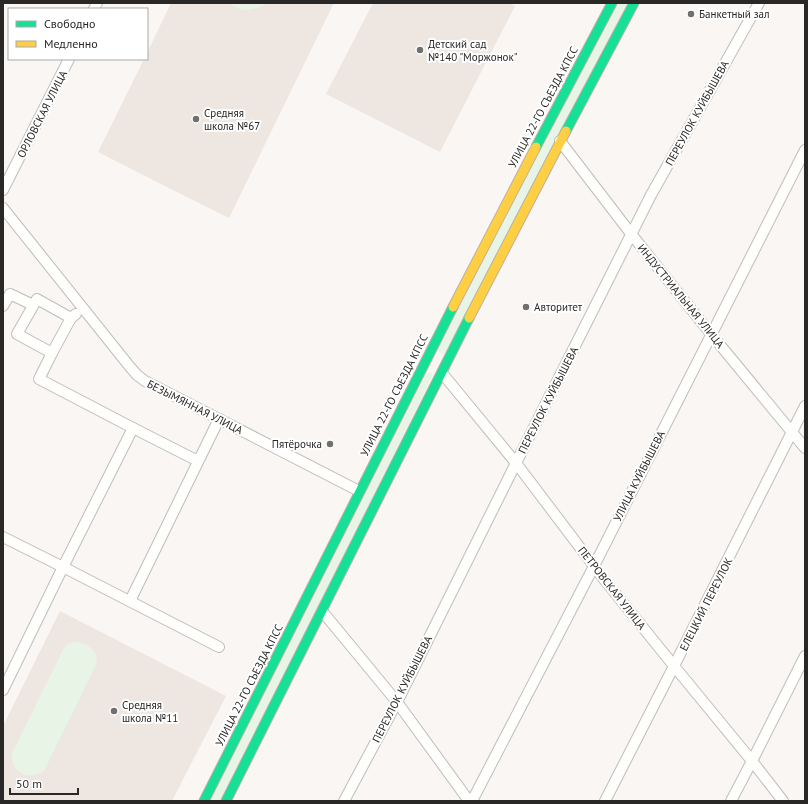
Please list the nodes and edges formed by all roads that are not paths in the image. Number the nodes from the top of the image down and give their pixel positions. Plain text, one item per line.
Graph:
1 (612, 3) edge
2 (634, 3) edge
3 (759, 3) edge
4 (68, 60) edge
5 (560, 141) junction
6 (805, 150) edge
7 (3, 190) edge
8 (3, 208) edge
9 (632, 235) junction
10 (3, 306) edge
11 (33, 306) junction
12 (83, 309) junction
13 (71, 318) junction
14 (711, 334) junction
15 (52, 353) junction
16 (442, 373) junction
17 (805, 406) edge
18 (219, 419) junction
19 (133, 428) junction
20 (792, 432) junction
21 (805, 448) edge
22 (198, 460) junction
23 (516, 463) junction
24 (359, 491) junction
25 (3, 538) edge
26 (594, 566) junction
27 (63, 567) junction
28 (130, 601) junction
29 (322, 611) junction
30 (220, 647) dead end
31 (805, 656) edge
32 (674, 666) junction
33 (3, 690) edge
34 (396, 702) junction
35 (752, 761) junction
36 (204, 801) edge
37 (226, 801) edge
38 (344, 801) edge
39 (469, 801) edge
40 (472, 801) edge
41 (605, 801) edge
42 (731, 801) edge
43 (783, 801) edge

1 - 24 main road, УЛИЦА 22-ГО СЪЕЗДА КПСС
2 - 5 main road
3 - 9 street, ПЕРЕУЛОК КУЙБЫШЕВА
4 - 7 street, ОРЛОВСКАЯ УЛИЦА
5 - 9 street, ИНДУСТРИАЛЬНАЯ УЛИЦА
5 - 16 main road
6 - 14 street, УЛИЦА КУЙБЫШЕВА
8 - 12 street, БЕЗЫМЯННАЯ УЛИЦА
9 - 14 street, ИНДУСТРИАЛЬНАЯ УЛИЦА
9 - 23 street, ПЕРЕУЛОК КУЙБЫШЕВА
10 - 11 street
11 - 13 street
11 - 15 street
12 - 13 street
12 - 18 street, БЕЗЫМЯННАЯ УЛИЦА
13 - 15 street
14 - 20 street, ИНДУСТРИАЛЬНАЯ УЛИЦА
14 - 26 street, УЛИЦА КУЙБЫШЕВА
15 - 19 street
16 - 23 street, ПЕТРОВСКАЯ УЛИЦА
16 - 29 main road
17 - 20 street, ЕЛЕЦКИЙ ПЕРЕУЛОК
18 - 22 street
18 - 24 street, БЕЗЫМЯННАЯ УЛИЦА
19 - 22 street
19 - 27 street
20 - 21 street, ИНДУСТРИАЛЬНАЯ УЛИЦА
20 - 32 street, ЕЛЕЦКИЙ ПЕРЕУЛОК
22 - 28 street
23 - 26 street, ПЕТРОВСКАЯ УЛИЦА
23 - 34 street, ПЕРЕУЛОК КУЙБЫШЕВА
24 - 36 main road, УЛИЦА 22-ГО СЪЕЗДА КПСС
25 - 27 street
26 - 32 street, ПЕТРОВСКАЯ УЛИЦА
26 - 40 street, УЛИЦА КУЙБЫШЕВА
27 - 28 street
27 - 33 street
28 - 30 street
29 - 34 street
29 - 37 main road
31 - 35 street
32 - 35 street, ПЕТРОВСКАЯ УЛИЦА
32 - 41 street, ЕЛЕЦКИЙ ПЕРЕУЛОК
34 - 38 street, ПЕРЕУЛОК КУЙБЫШЕВА
34 - 39 street
35 - 42 street
35 - 43 street, ПЕТРОВСКАЯ УЛИЦА

